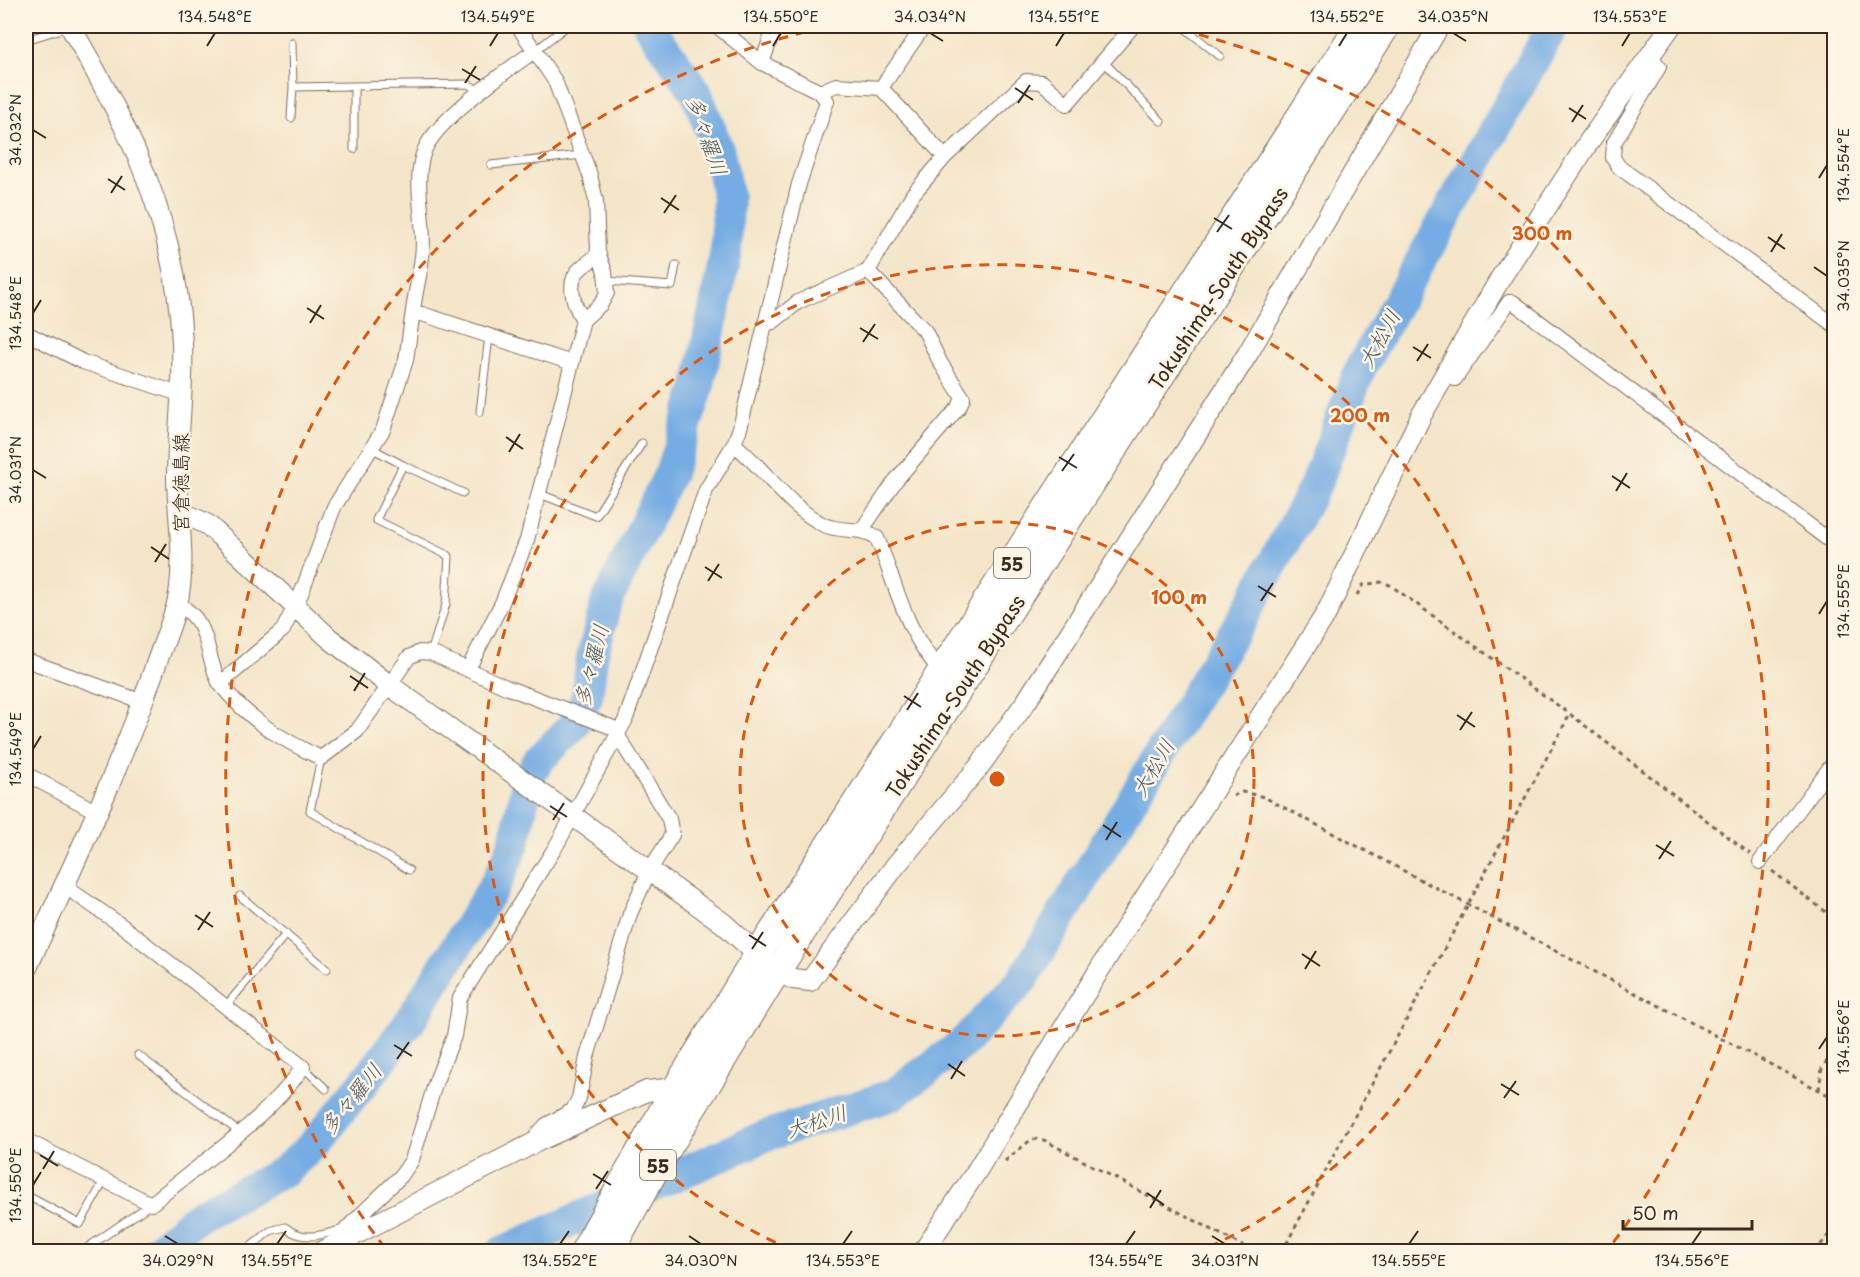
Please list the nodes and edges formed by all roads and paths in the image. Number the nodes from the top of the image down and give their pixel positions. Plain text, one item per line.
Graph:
1 (70, 26) edge
2 (518, 26) edge
3 (567, 26) edge
4 (717, 26) edge
5 (775, 26) edge
6 (924, 26) edge
7 (1133, 26) edge
8 (1182, 26) edge
9 (1358, 26) edge
10 (1387, 26) edge
11 (1439, 26) edge
12 (1671, 26) edge
13 (26, 40) edge
14 (292, 43) dead end
15 (536, 50) junction
16 (1650, 55) junction
17 (1220, 56) dead end
18 (1103, 61) junction
19 (762, 63) junction
20 (354, 86) junction
21 (293, 87) junction
22 (881, 88) junction
23 (481, 92) junction
24 (820, 92) junction
25 (291, 118) dead end
26 (1161, 121) dead end
27 (354, 149) dead end
28 (582, 155) junction
29 (945, 157) junction
30 (491, 165) dead end
31 (598, 252) junction
32 (676, 265) dead end
33 (868, 271) junction
34 (607, 281) junction
35 (413, 311) junction
36 (583, 320) junction
37 (766, 323) junction
38 (1834, 325) edge
39 (26, 333) edge
40 (489, 336) junction
41 (572, 363) junction
42 (1443, 376) junction
43 (182, 395) junction
44 (480, 412) dead end
45 (642, 443) dead end
46 (734, 444) junction
47 (373, 449) junction
48 (404, 465) junction
49 (463, 493) dead end
50 (540, 494) junction
51 (180, 511) junction
52 (861, 531) junction
53 (1834, 544) edge
54 (1357, 595) dead end
55 (177, 603) junction
56 (294, 607) junction
57 (431, 653) junction
58 (26, 660) edge
59 (468, 669) junction
60 (942, 672) junction
61 (220, 684) junction
62 (389, 685) junction
63 (143, 702) junction
64 (1570, 714) junction
65 (618, 733) junction
66 (321, 758) junction
67 (1834, 762) edge
68 (26, 774) edge
69 (1230, 797) dead end
70 (99, 813) junction
71 (573, 817) junction
72 (1760, 862) junction
73 (409, 870) dead end
74 (649, 871) junction
75 (64, 886) junction
76 (240, 896) dead end
77 (1466, 904) junction
78 (1834, 918) edge
79 (286, 934) junction
80 (757, 955) junction
81 (327, 969) dead end
82 (26, 970) edge
83 (777, 972) junction
84 (226, 1006) junction
85 (1834, 1051) edge
86 (138, 1055) dead end
87 (303, 1067) junction
88 (327, 1089) dead end
89 (1819, 1090) junction
90 (671, 1095) junction
91 (1834, 1098) edge
92 (239, 1132) junction
93 (26, 1140) edge
94 (538, 1142) junction
95 (976, 1172) junction
96 (104, 1180) junction
97 (26, 1195) edge
98 (151, 1204) junction
99 (1834, 1228) edge
100 (346, 1234) junction
101 (81, 1251) edge
102 (244, 1251) edge
103 (285, 1251) edge
104 (302, 1251) edge
105 (321, 1251) edge
106 (583, 1251) edge
107 (610, 1251) edge
108 (923, 1251) edge
109 (1254, 1251) edge
110 (1282, 1251) edge
111 (1815, 1251) edge

1 - 13 lane
1 - 43 street, 宮倉徳島線
2 - 15 street
3 - 15 lane
4 - 19 street
5 - 19 street
6 - 22 street
7 - 18 street
8 - 17 lane
9 - 60 highway, Tokushima-South Bypass / 55
10 - 83 highway, Tokushima-South Bypass / 55
11 - 83 street
12 - 16 street
14 - 21 lane
15 - 23 street
15 - 28 street
16 - 38 street
16 - 42 street
18 - 26 lane
18 - 29 street
19 - 24 street
20 - 21 lane
20 - 23 lane
20 - 27 lane
21 - 25 lane
22 - 24 street
22 - 29 street
23 - 35 street
24 - 37 street
28 - 30 lane
28 - 31 street
29 - 33 street
31 - 34 street
31 - 36 street
32 - 34 lane
33 - 37 street
33 - 52 street
34 - 36 street
35 - 40 street
35 - 47 street
36 - 41 street
37 - 46 street
39 - 43 street
40 - 41 street
40 - 44 lane
41 - 50 street
42 - 53 street
42 - 95 street
43 - 51 street, 宮倉徳島線
45 - 50 lane
46 - 52 street
46 - 65 street
47 - 48 lane
47 - 56 street
48 - 49 lane
48 - 57 lane
50 - 59 street
51 - 55 street, 宮倉徳島線
51 - 56 street
52 - 60 street
54 - 64 path
55 - 61 street
55 - 63 street, 宮倉徳島線
56 - 61 street
56 - 62 street
57 - 59 street
57 - 62 street
58 - 63 street
59 - 65 street
60 - 80 highway, Tokushima-South Bypass / 55
61 - 66 street
62 - 66 street
62 - 71 street
63 - 70 street, 宮倉徳島線
64 - 72 path
64 - 77 path
65 - 71 street
65 - 74 street
66 - 73 lane
67 - 72 street
68 - 70 street
69 - 77 path
70 - 75 street, 宮倉徳島線
71 - 74 street
71 - 100 street
72 - 78 path
74 - 80 street
74 - 94 street
75 - 82 street, 宮倉徳島線
75 - 84 street
76 - 79 lane
77 - 89 path
77 - 110 path
79 - 81 lane
79 - 84 lane
80 - 83 street
80 - 90 highway, Tokushima-South Bypass / 55
83 - 107 highway, Tokushima-South Bypass / 55
84 - 87 street
85 - 89 path
86 - 92 lane
87 - 88 lane
87 - 92 street
89 - 91 path
90 - 94 street
90 - 106 highway, Tokushima-South Bypass / 55
92 - 98 street
93 - 96 street
94 - 100 street
95 - 108 street
95 - 109 path
96 - 97 lane
96 - 98 street
98 - 101 lane
99 - 111 path
100 - 102 lane
100 - 105 street
103 - 104 lane

